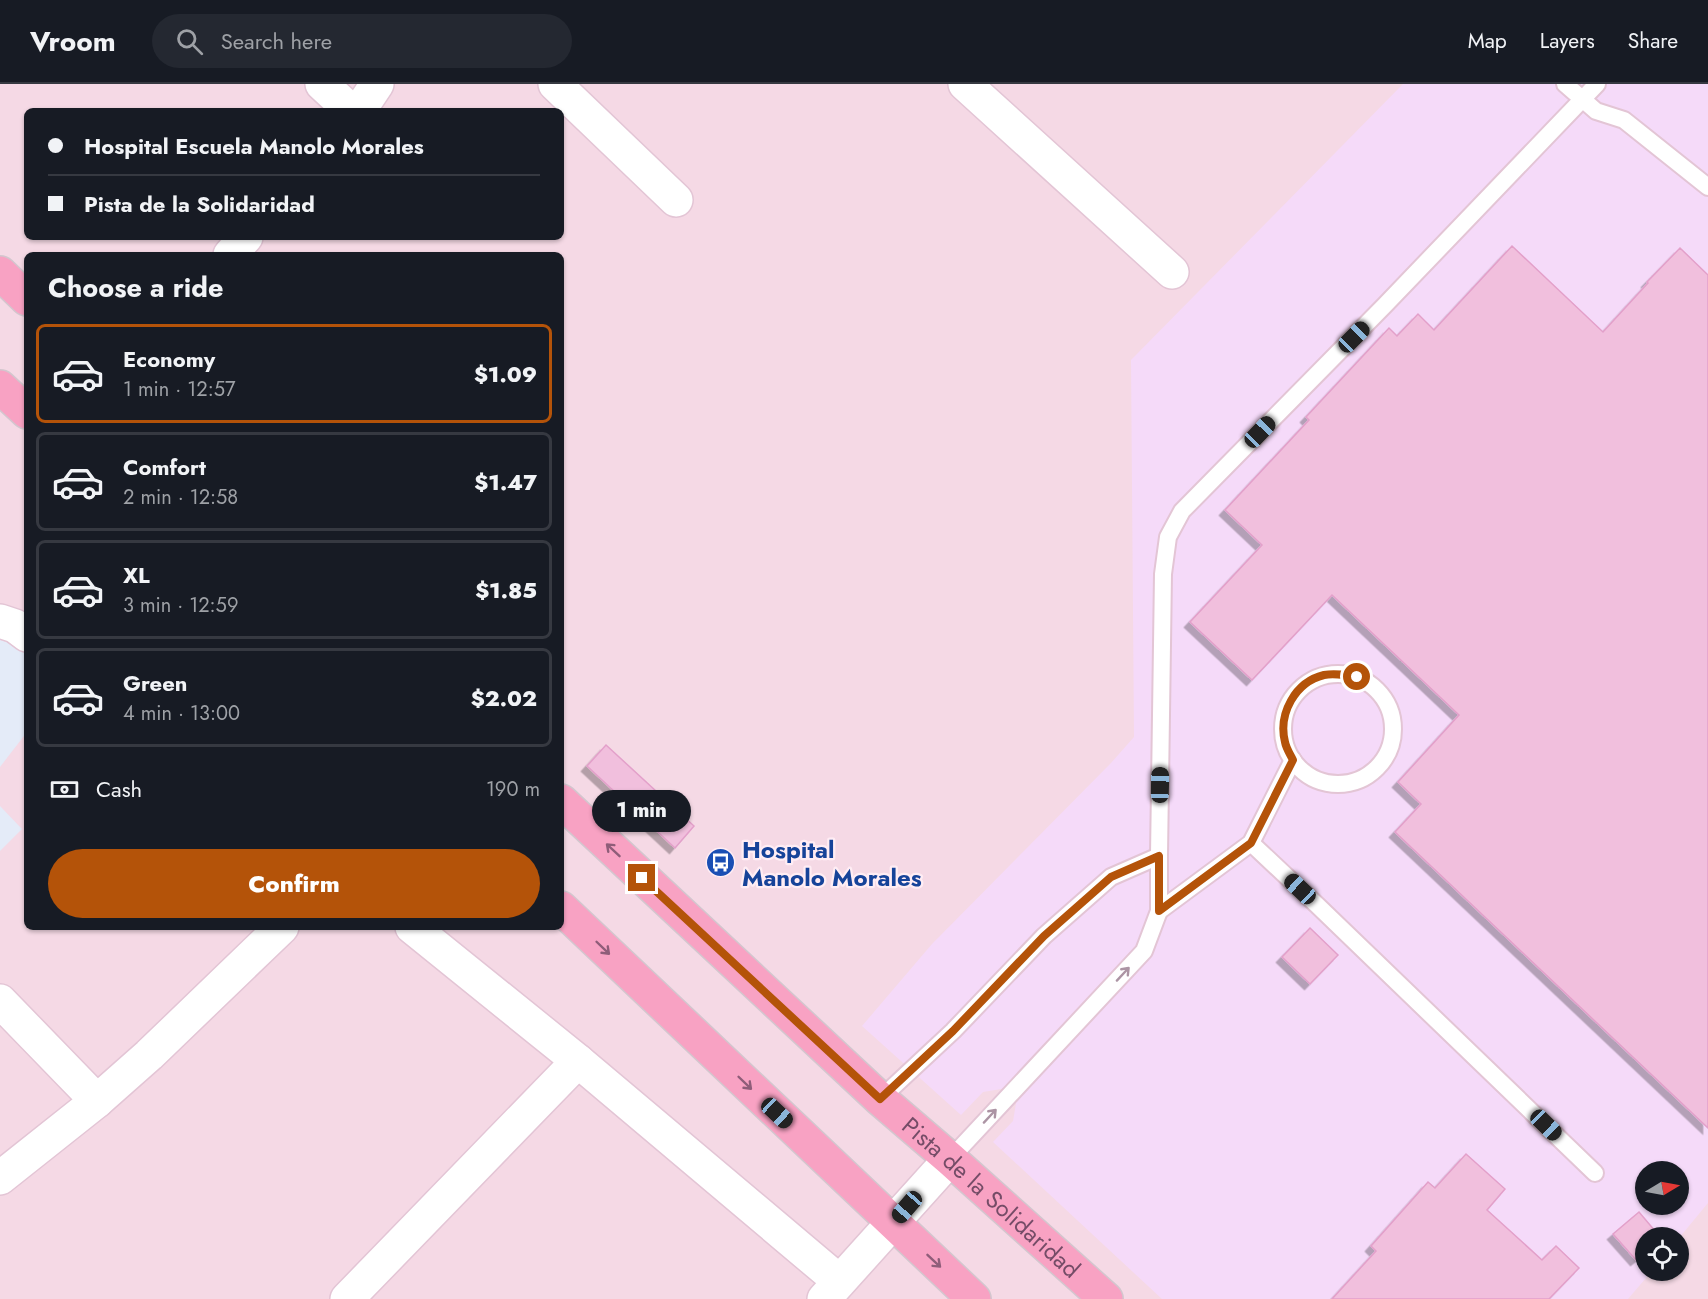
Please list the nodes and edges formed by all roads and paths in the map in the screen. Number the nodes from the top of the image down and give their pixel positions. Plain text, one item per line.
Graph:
1 (322, 84) edge
2 (377, 84) edge
3 (555, 84) edge
4 (965, 84) edge
5 (1566, 84) edge
6 (1597, 84) edge
7 (1582, 98) junction
8 (348, 108) edge
9 (361, 108) edge
10 (1708, 187) edge
11 (676, 200) dead end
12 (243, 240) edge
13 (233, 252) edge
14 (1172, 272) dead end
15 (0, 273) edge
16 (24, 296) edge
17 (0, 387) edge
18 (24, 409) edge
19 (0, 621) edge
20 (24, 633) edge
21 (1293, 760) junction
22 (564, 804) edge
23 (1251, 843) junction
24 (1159, 856) junction
25 (564, 911) edge
26 (1159, 911) junction
27 (279, 930) edge
28 (416, 930) edge
29 (0, 1001) edge
30 (578, 1061) junction
31 (880, 1099) junction
32 (97, 1101) junction
33 (950, 1159) junction
34 (1595, 1173) dead end
35 (0, 1178) edge
36 (893, 1224) junction
37 (831, 1290) edge
38 (347, 1299) edge
39 (974, 1299) edge
40 (1106, 1299) edge

1 - 8 street
2 - 9 street
3 - 11 street
4 - 14 street
5 - 7 lane
6 - 7 lane
7 - 10 lane
7 - 24 lane
12 - 13 street
15 - 16 main road
17 - 18 main road
19 - 20 street
21 - 21 lane
21 - 23 lane
31 -> 22 main road, Pista de la Solidaridad
23 - 26 lane
23 - 34 lane
24 - 26 lane
24 - 31 lane
25 -> 36 main road
33 -> 26 lane
27 - 32 street
28 - 30 street
29 - 32 street
30 - 37 street
30 - 38 street
31 - 33 main road, Pista de la Solidaridad
32 - 35 street
33 - 36 street
33 - 40 main road, Pista de la Solidaridad
36 - 37 street
36 -> 39 main road

